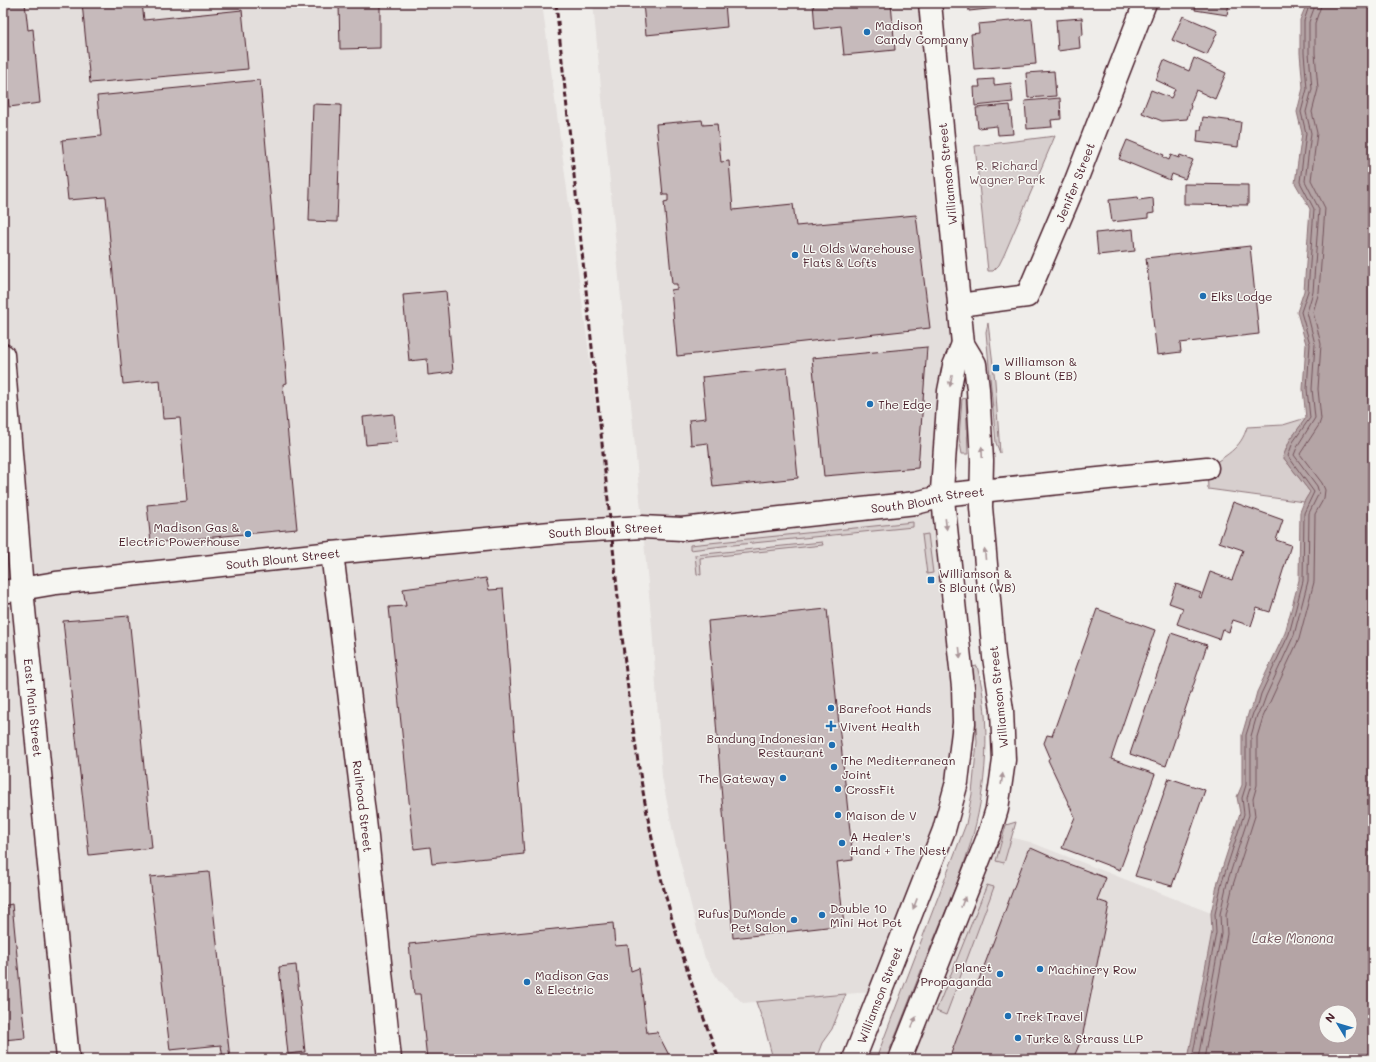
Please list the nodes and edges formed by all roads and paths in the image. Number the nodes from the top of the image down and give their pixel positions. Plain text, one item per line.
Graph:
1 (930, 3) edge
2 (1145, 3) edge
3 (959, 305) junction
4 (963, 344) junction
5 (3, 355) edge
6 (1207, 468) dead end
7 (981, 490) junction
8 (942, 496) junction
9 (332, 553) junction
10 (12, 590) edge
11 (68, 1059) edge
12 (390, 1059) edge
13 (854, 1059) edge
14 (900, 1059) edge

1 - 3 street, Williamson Street
2 - 3 street, Jenifer Street
3 - 4 street, Williamson Street
7 -> 4 street, Williamson Street
4 -> 8 street, Williamson Street
5 - 10 street, East Main Street
6 - 7 street, South Blount Street
7 - 8 street, South Blount Street
14 -> 7 street, Williamson Street
8 - 9 street, South Blount Street
8 -> 13 street, Williamson Street
9 - 10 street, South Blount Street
9 - 12 street, Railroad Street
10 - 11 street, East Main Street

